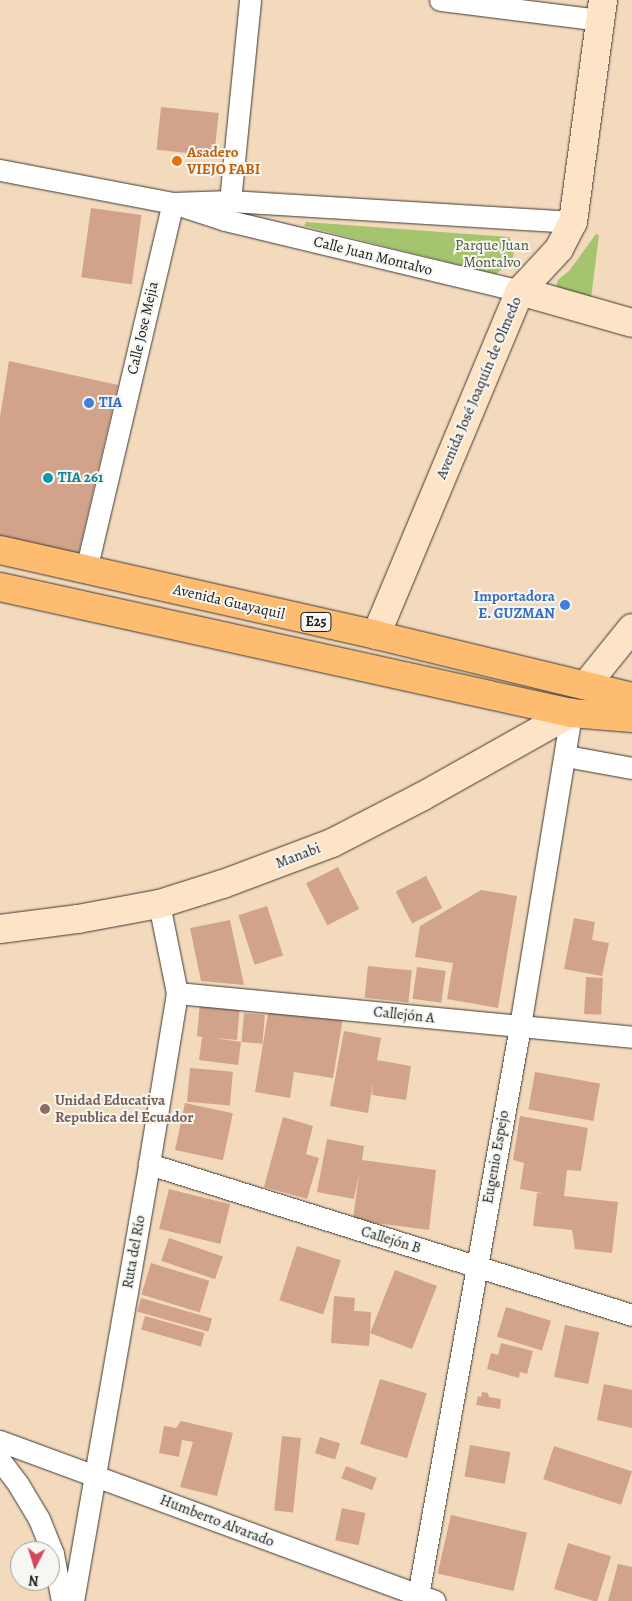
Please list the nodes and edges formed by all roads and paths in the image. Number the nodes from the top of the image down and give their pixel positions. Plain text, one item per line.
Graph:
1 (250, 0) edge
2 (440, 0) edge
3 (602, 10) edge
4 (0, 170) edge
5 (230, 201) junction
6 (173, 203) junction
7 (573, 222) junction
8 (520, 291) junction
9 (632, 323) edge
10 (0, 550) edge
11 (86, 570) junction
12 (0, 587) edge
13 (632, 628) edge
14 (376, 635) junction
15 (586, 685) junction
16 (632, 698) edge
17 (572, 713) junction
18 (632, 718) edge
19 (566, 756) junction
20 (632, 768) edge
21 (160, 904) junction
22 (0, 929) edge
23 (177, 992) junction
24 (520, 1026) junction
25 (632, 1037) edge
26 (149, 1164) junction
27 (476, 1266) junction
28 (632, 1315) edge
29 (0, 1441) edge
30 (0, 1460) edge
31 (94, 1475) junction
32 (423, 1599) edge
33 (62, 1601) edge
34 (72, 1601) edge

1 - 5 street
2 - 3 street
3 - 7 main road, Avenida José Joaquín de Olmedo
4 - 6 street, Calle Juan Montalvo
5 - 6 street, Calle Juan Montalvo
5 - 7 street, Calle Juan Montalvo
6 - 8 street, Calle Juan Montalvo
6 - 11 street, Calle Jose Mejia
7 - 8 main road, Avenida José Joaquín de Olmedo
8 - 9 main road, Calle Juan Montalvo
8 - 14 main road, Avenida José Joaquín de Olmedo
10 - 11 highway, Avenida Guayaquil / E25
11 - 14 highway, Avenida Guayaquil / E25
12 - 17 highway, E25
13 - 15 main road
14 - 15 highway, Avenida Guayaquil / E25
15 - 16 highway, Avenida Guayaquil / E25
17 - 18 highway, E25
17 - 19 street, Eugenio Espejo
17 - 21 main road, Manabi
19 - 20 street
19 - 24 street, Eugenio Espejo
21 - 22 main road, Manabi
21 - 23 street, Ruta del Río
23 - 24 street, Callejón A
23 - 26 street, Ruta del Río
24 - 25 street, Callejón A
24 - 27 street, Eugenio Espejo
26 - 27 street, Callejón B
26 - 31 street, Ruta del Río
27 - 28 street, Callejón B
27 - 32 street, Eugenio Espejo
29 - 31 street, Humberto Alvarado
30 - 33 street
31 - 32 street, Humberto Alvarado
31 - 34 street, Ruta del Río

